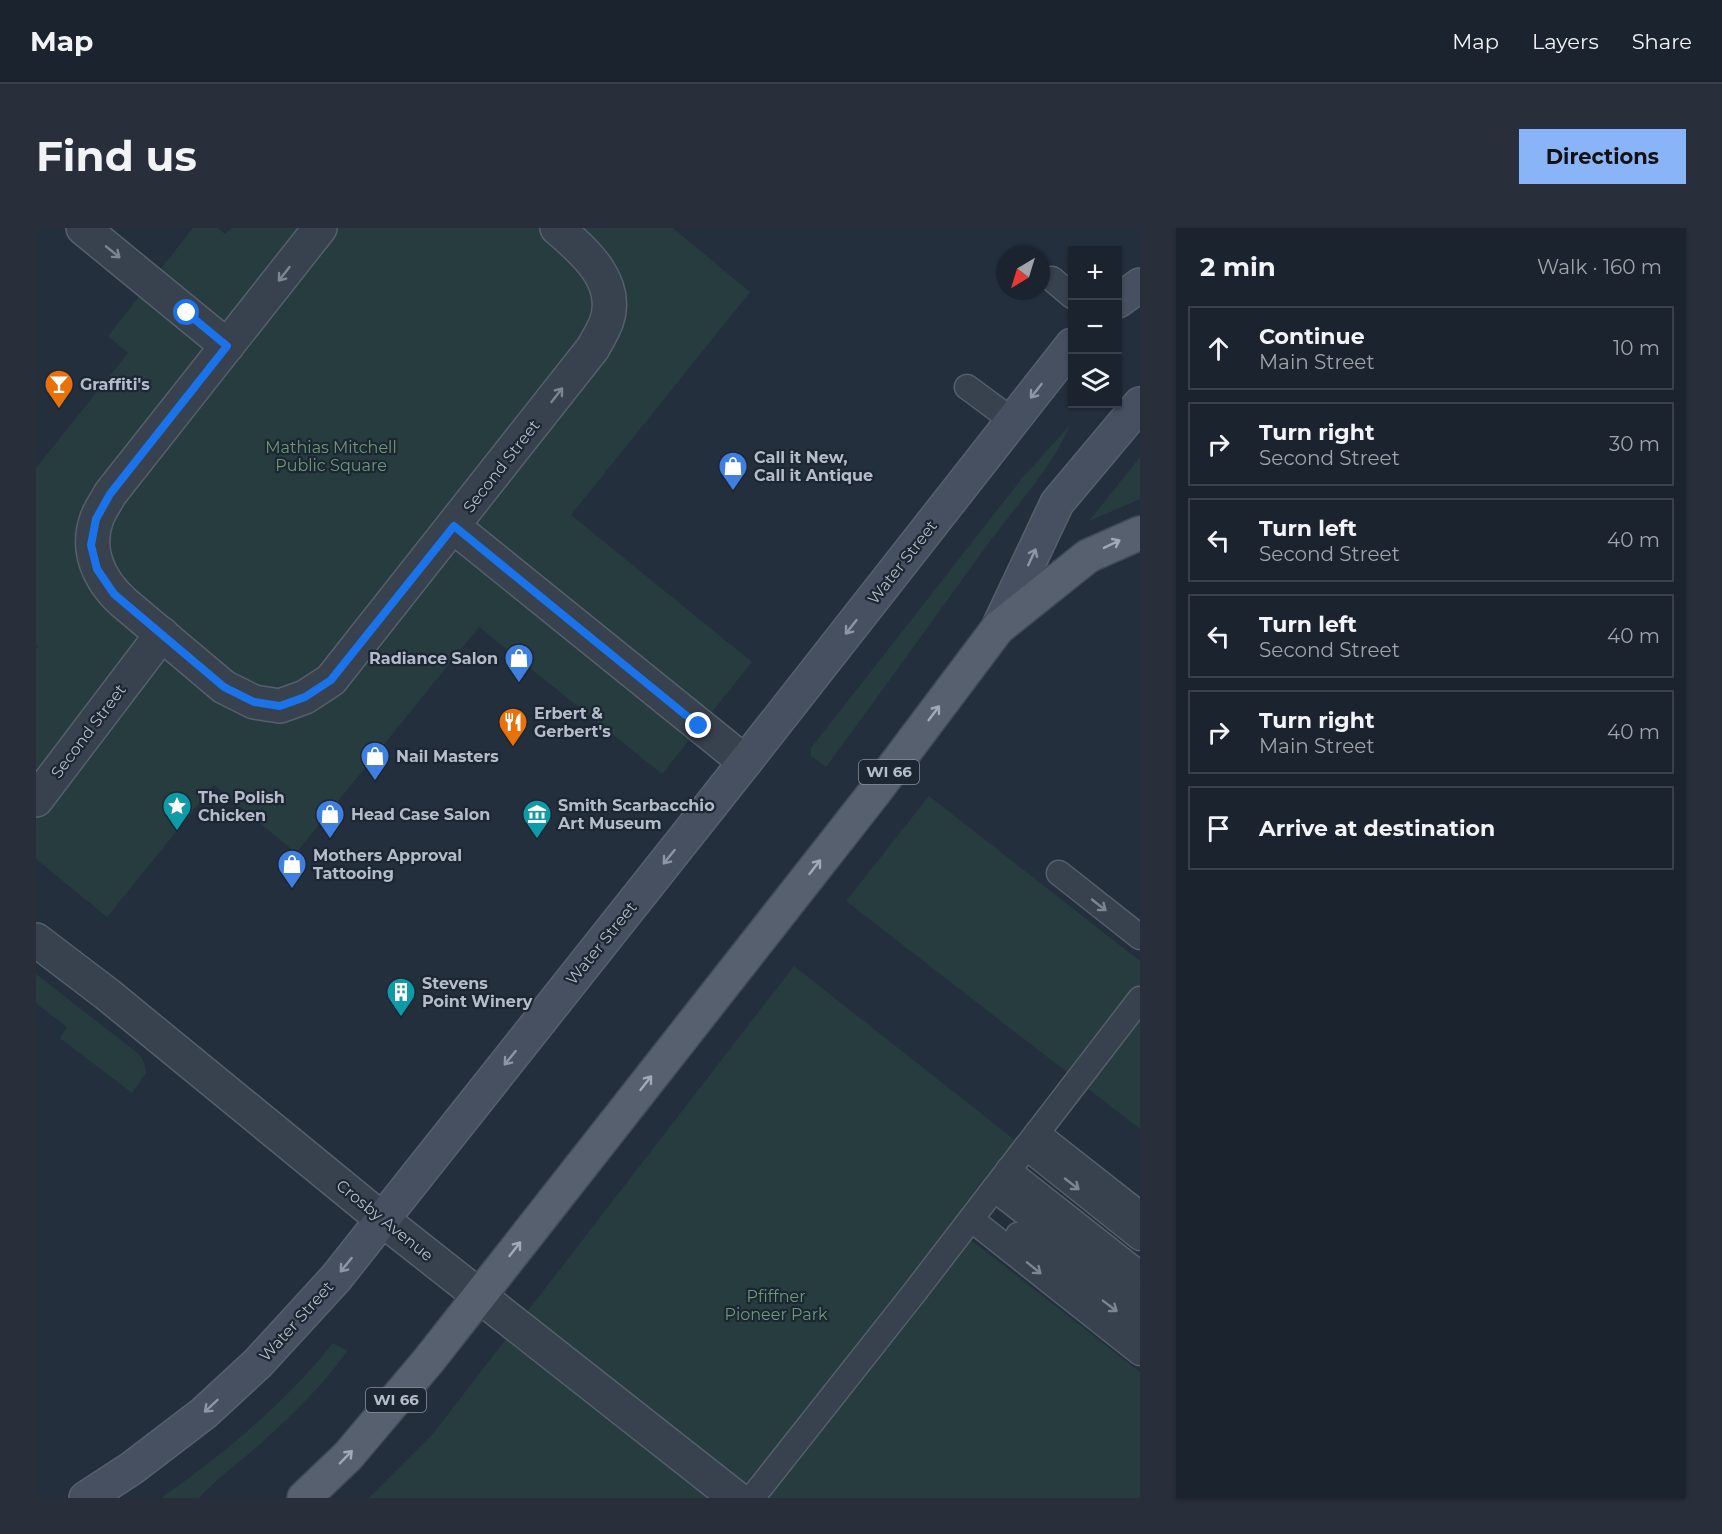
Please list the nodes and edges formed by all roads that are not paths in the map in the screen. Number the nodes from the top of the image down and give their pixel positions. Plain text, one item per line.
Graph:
1 (83, 228) edge
2 (320, 228) edge
3 (557, 228) edge
4 (1052, 279) dead end
5 (1140, 285) edge
6 (1068, 293) edge
7 (1122, 297) edge
8 (227, 346) junction
9 (1068, 350) edge
10 (967, 387) dead end
11 (1140, 404) edge
12 (1013, 421) junction
13 (454, 526) junction
14 (1140, 533) edge
15 (998, 628) junction
16 (162, 634) junction
17 (745, 762) junction
18 (36, 800) edge
19 (1059, 873) dead end
20 (1140, 938) edge
21 (36, 940) edge
22 (1140, 999) edge
23 (1036, 1134) junction
24 (1140, 1194) edge
25 (989, 1196) junction
26 (1140, 1214) edge
27 (382, 1220) junction
28 (1140, 1238) edge
29 (1140, 1274) edge
30 (479, 1295) junction
31 (1140, 1302) edge
32 (1140, 1329) edge
33 (1140, 1353) edge
34 (86, 1498) edge
35 (304, 1498) edge
36 (736, 1498) edge
37 (752, 1498) edge

1 -> 8 street
2 -> 8 street, Second Street
13 -> 3 street, Second Street
4 - 6 lane
5 - 7 street
8 - 16 street, Second Street
9 -> 12 street, Water Street
10 - 12 lane
15 -> 11 street
12 -> 17 street, Water Street
13 - 16 street, Second Street
13 - 17 street
15 -> 14 main road, WI 66
30 -> 15 main road, WI 66
16 - 18 street, Second Street
17 -> 27 street, Water Street
19 -> 20 lane
21 - 27 street, Crosby Avenue
22 - 23 lane
23 - 24 lane
23 - 25 lane
23 - 26 lane
23 -> 28 lane
25 - 29 lane
25 - 31 lane
25 -> 32 lane
25 -> 33 lane
25 - 37 lane
27 - 30 street, Crosby Avenue
27 -> 34 street, Water Street
35 -> 30 main road, WI 66
30 - 36 street, Crosby Avenue

